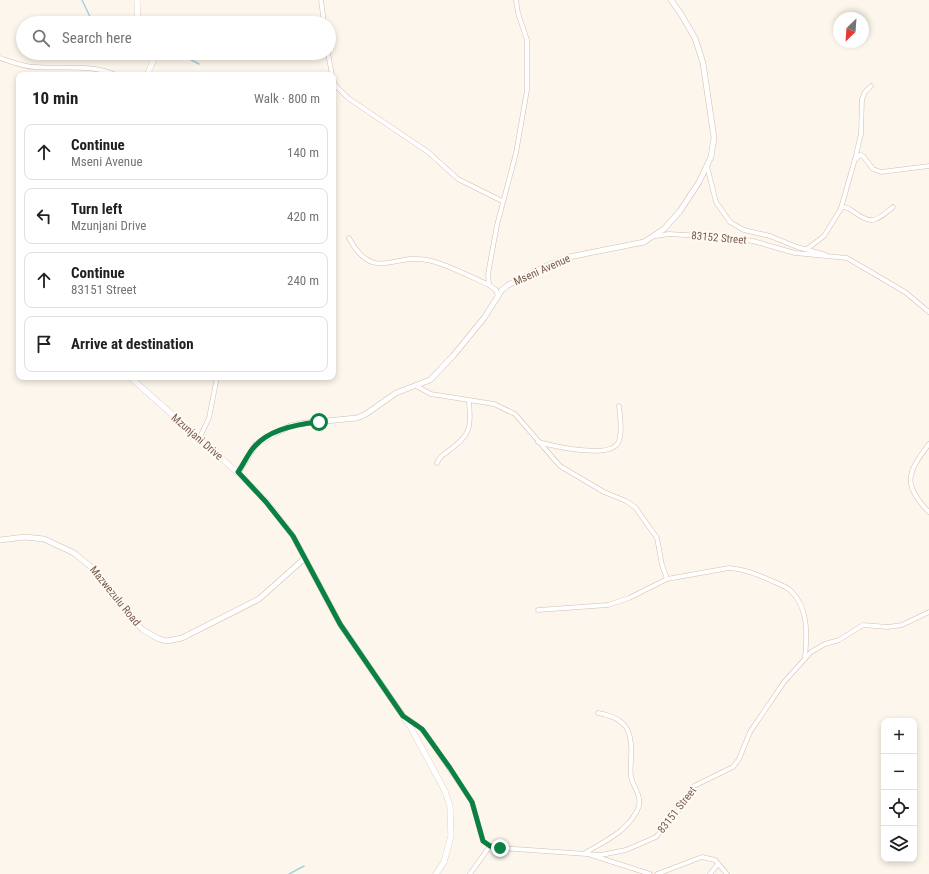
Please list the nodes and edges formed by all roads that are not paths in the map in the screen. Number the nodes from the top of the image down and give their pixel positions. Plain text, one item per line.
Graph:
1 (137, 0) edge
2 (321, 0) edge
3 (516, 0) edge
4 (671, 0) edge
5 (138, 16) edge
6 (323, 16) edge
7 (0, 58) edge
8 (153, 60) edge
9 (329, 60) edge
10 (109, 72) edge
11 (148, 72) edge
12 (331, 72) edge
13 (336, 86) edge
14 (871, 86) dead end
15 (856, 159) junction
16 (707, 166) junction
17 (929, 166) edge
18 (502, 202) junction
19 (894, 207) dead end
20 (841, 208) junction
21 (656, 236) junction
22 (349, 238) dead end
23 (807, 249) junction
24 (830, 256) junction
25 (489, 285) junction
26 (498, 296) junction
27 (929, 312) edge
28 (133, 380) edge
29 (216, 380) edge
30 (416, 386) junction
31 (469, 401) junction
32 (619, 406) dead end
33 (199, 439) junction
34 (538, 442) junction
35 (929, 444) edge
36 (437, 464) dead end
37 (238, 472) junction
38 (929, 512) edge
39 (0, 540) edge
40 (305, 558) junction
41 (667, 579) junction
42 (538, 610) dead end
43 (929, 612) edge
44 (805, 658) junction
45 (598, 713) dead end
46 (403, 716) junction
47 (490, 846) junction
48 (585, 853) junction
49 (718, 864) junction
50 (436, 874) edge
51 (470, 874) edge
52 (650, 874) edge
53 (657, 874) edge
54 (710, 874) edge
55 (727, 874) edge

1 - 5 main road
2 - 6 street
3 - 18 street
4 - 16 street, Mseni Avenue
7 - 10 street
8 - 11 main road
9 - 12 street
13 - 18 street
14 - 15 street
15 - 17 street
15 - 20 street
16 - 21 street, Mseni Avenue
16 - 23 street, 83152 Street
18 - 25 street
19 - 20 street
20 - 23 street
21 - 24 street, 83152 Street
21 - 26 street, Mseni Avenue
22 - 25 street
23 - 24 street, 83152 Street
24 - 27 street, 83152 Street
25 - 26 street
26 - 30 street, Mseni Avenue
28 - 33 main road, Mzunjani Drive
29 - 33 street
30 - 31 street
30 - 37 street, Mseni Avenue
31 - 34 street
31 - 36 street
32 - 34 street
33 - 37 main road, Mzunjani Drive
34 - 41 street
35 - 38 street
37 - 40 main road, Mzunjani Drive
39 - 40 street, Mazwezulu Road
40 - 46 main road, Mzunjani Drive
41 - 42 street
41 - 44 street
43 - 44 street, 83151 Street
44 - 48 street, 83151 Street
45 - 48 street
46 - 47 street
46 - 50 main road, Mzunjani Drive
47 - 48 street, 83151 Street
47 - 51 street
48 - 52 street
49 - 53 street
49 - 54 street
49 - 55 street

